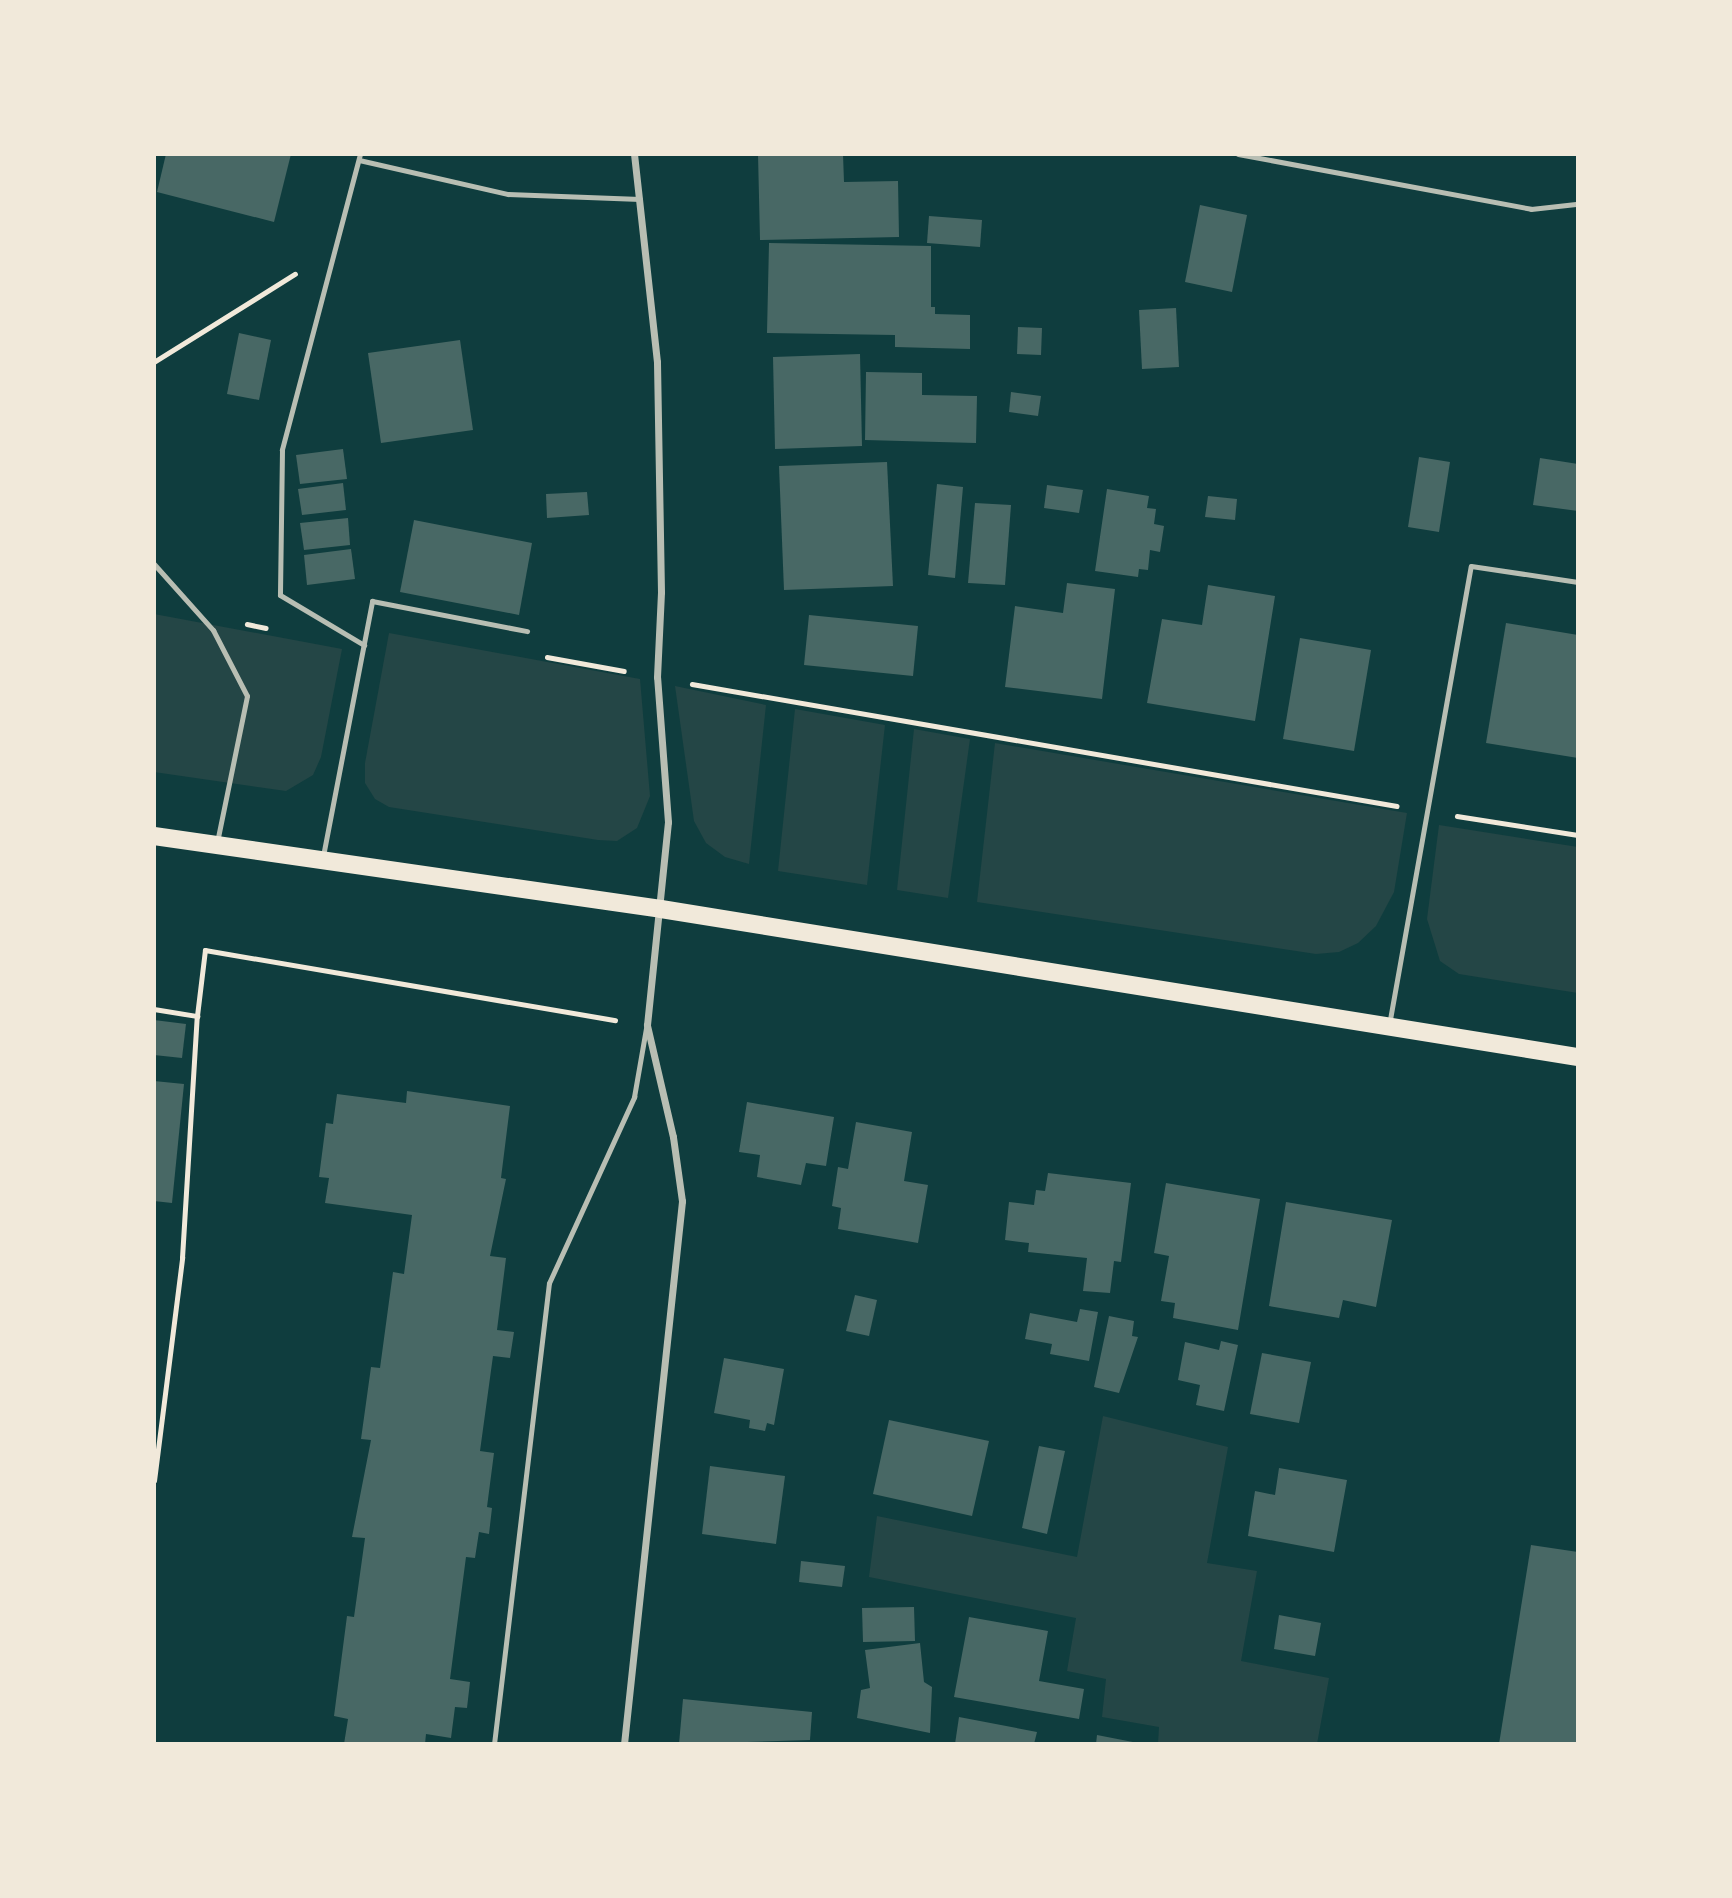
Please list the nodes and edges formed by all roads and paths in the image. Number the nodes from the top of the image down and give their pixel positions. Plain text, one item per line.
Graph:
1 (634, 154) edge
2 (1238, 154) edge
3 (359, 157) edge
4 (640, 199) junction
5 (1577, 205) edge
6 (334, 249) junction
7 (154, 362) edge
8 (154, 564) edge
9 (1578, 582) edge
10 (197, 615) junction
11 (274, 629) dead end
12 (527, 631) dead end
13 (364, 645) junction
14 (538, 655) dead end
15 (657, 677) junction
16 (1426, 811) junction
17 (1578, 835) edge
18 (154, 836) edge
19 (216, 846) junction
20 (322, 862) junction
21 (661, 909) junction
22 (154, 1009) edge
23 (197, 1016) junction
24 (647, 1025) junction
25 (1388, 1028) junction
26 (1578, 1057) edge
27 (154, 1481) edge
28 (494, 1744) edge
29 (624, 1744) edge

1 - 4 street
2 - 5 lane
3 - 4 lane
3 - 6 lane
4 - 15 street
6 - 7 path
6 - 13 lane
8 - 10 lane
9 - 16 lane
10 - 11 path
10 - 19 lane
12 - 13 lane
13 - 20 lane
14 - 15 path
15 - 16 path
15 - 21 street
16 - 17 path
16 - 25 lane
18 - 19 main road
19 - 20 main road
20 - 21 main road
21 - 24 street
21 - 25 main road
22 - 23 path
23 - 24 path
23 - 27 path
24 - 28 lane
24 - 29 street
25 - 26 main road

